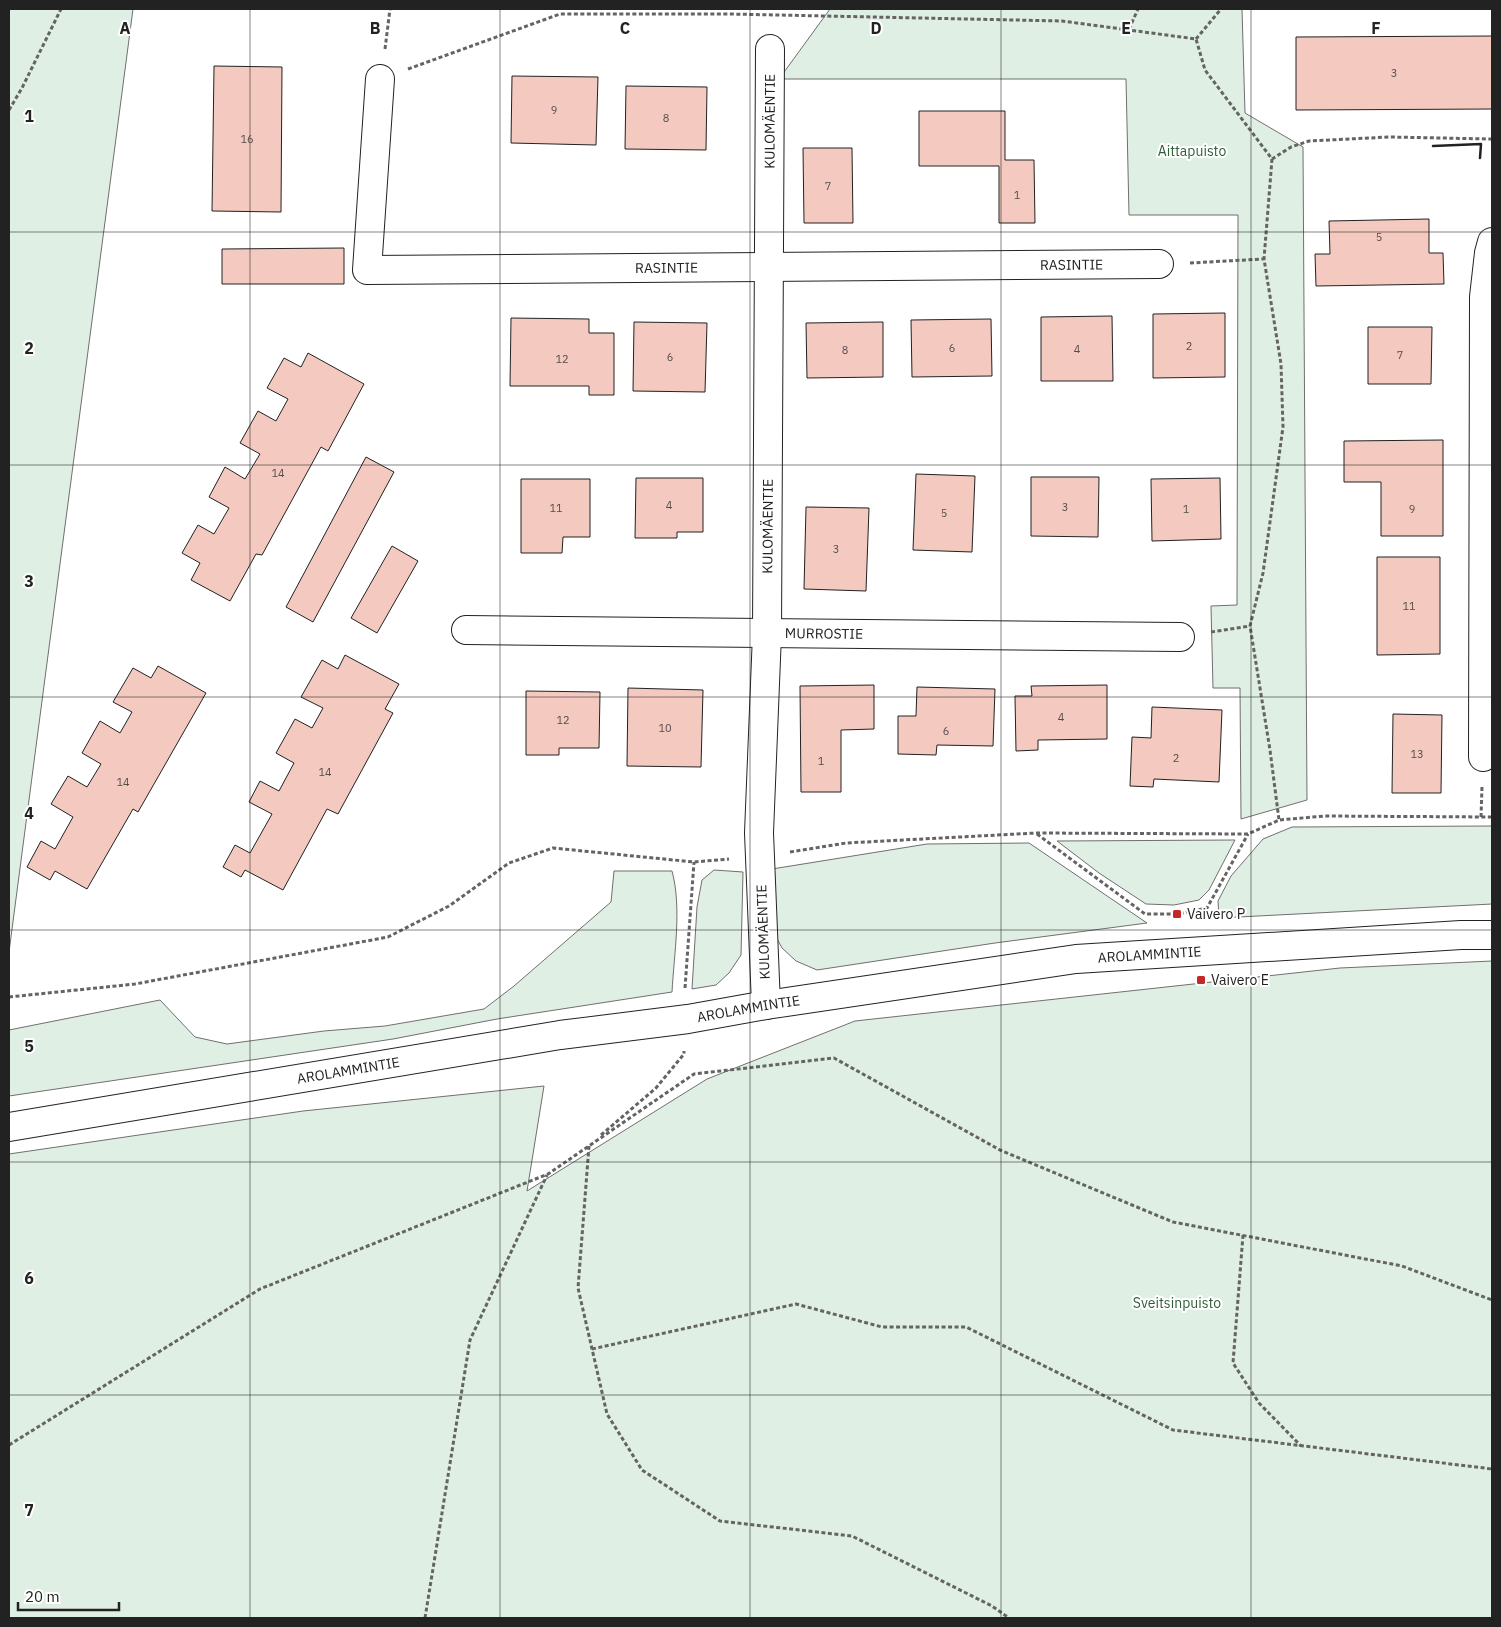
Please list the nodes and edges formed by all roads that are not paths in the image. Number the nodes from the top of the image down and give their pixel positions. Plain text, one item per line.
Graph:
1 (770, 49) dead end
2 (380, 79) road end
3 (1492, 242) edge
4 (1159, 264) road end
5 (768, 266) junction
6 (466, 630) dead end
7 (767, 634) junction
8 (1180, 637) road end
9 (1483, 757) dead end
10 (1492, 935) edge
11 (766, 1005) junction
12 (9, 1127) edge

1 - 5 street, KULOMÄENTIE
2 - 5 street, RASINTIE
3 - 9 street
4 - 5 street, RASINTIE
5 - 7 street, KULOMÄENTIE
6 - 7 street, MURROSTIE
7 - 8 street, MURROSTIE
7 - 11 street, KULOMÄENTIE
10 - 11 street, AROLAMMINTIE
11 - 12 street, AROLAMMINTIE

